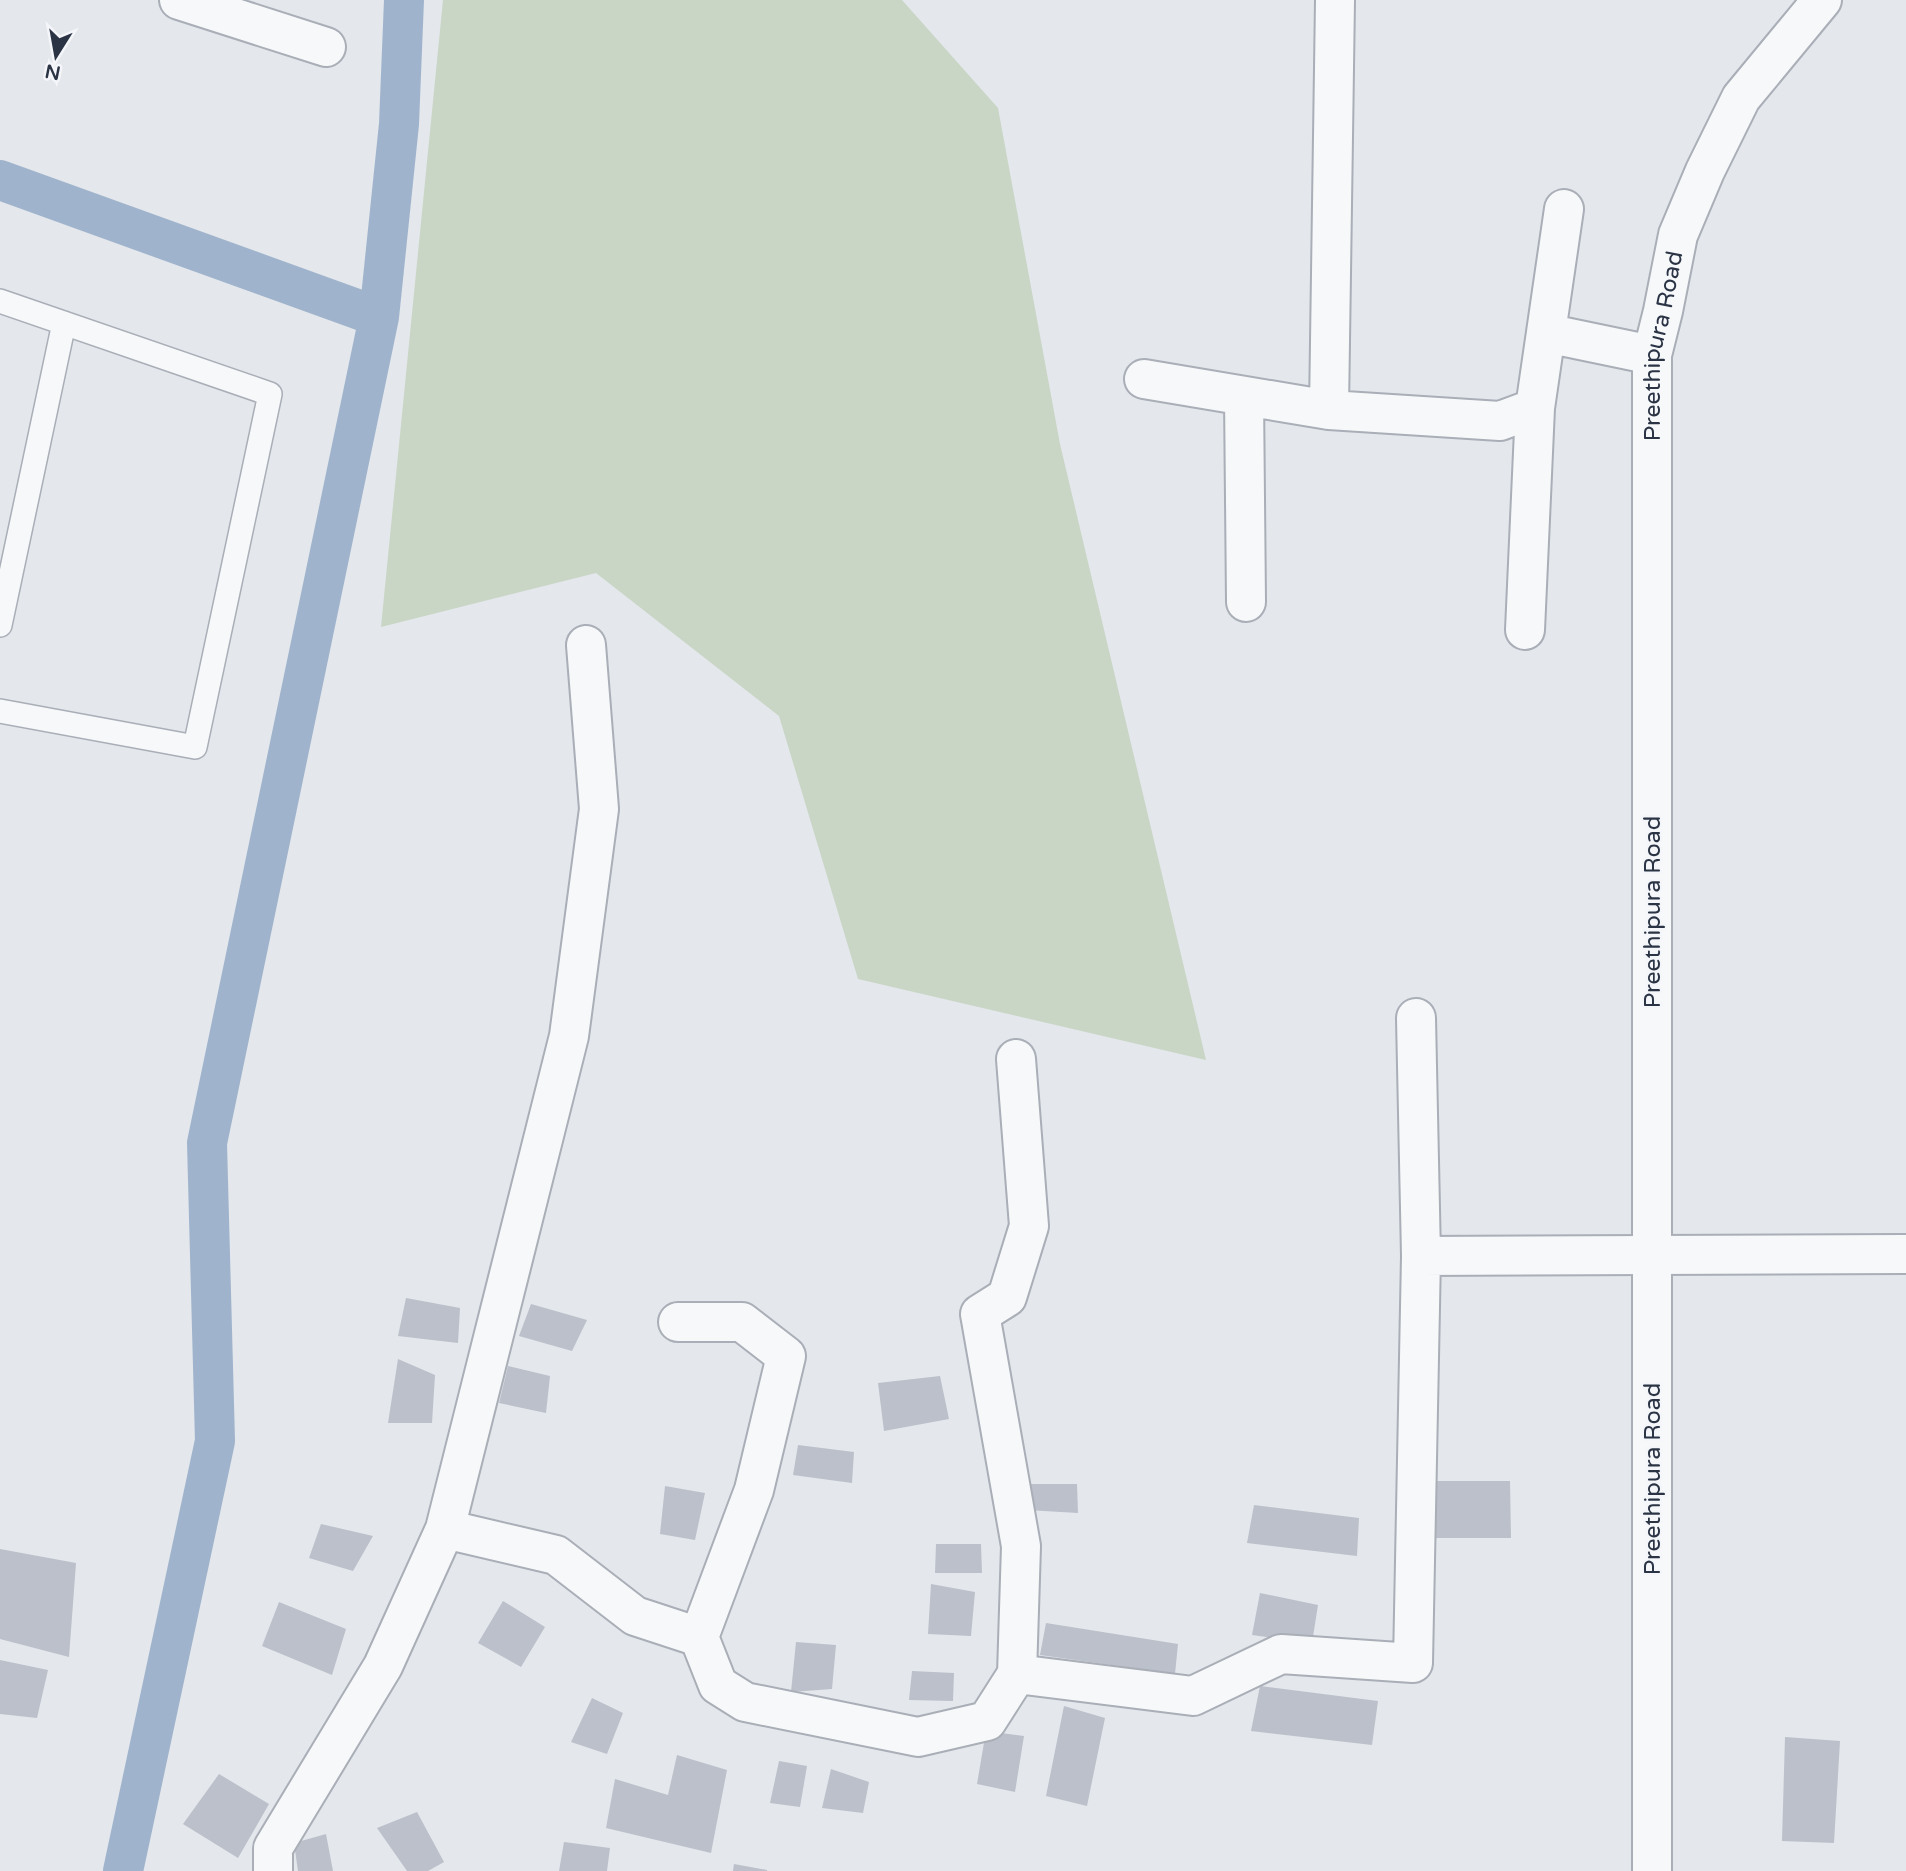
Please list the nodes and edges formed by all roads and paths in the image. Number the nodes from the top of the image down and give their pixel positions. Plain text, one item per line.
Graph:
1 (179, 0) edge
2 (1335, 0) edge
3 (1822, 0) edge
4 (326, 47) dead end
5 (1564, 209) dead end
6 (0, 301) edge
7 (64, 323) junction
8 (1546, 333) junction
9 (1652, 355) junction
10 (1144, 379) dead end
11 (1244, 396) junction
12 (1535, 408) junction
13 (1329, 410) junction
14 (1246, 602) dead end
15 (0, 625) edge
16 (1525, 630) dead end
17 (586, 645) dead end
18 (0, 711) edge
19 (1416, 1018) dead end
20 (1016, 1059) dead end
21 (1906, 1254) edge
22 (1421, 1255) junction
23 (1652, 1255) junction
24 (678, 1322) dead end
25 (445, 1528) junction
26 (699, 1637) junction
27 (1017, 1674) junction
28 (273, 1871) edge
29 (1652, 1871) edge

1 - 4 street
2 - 13 street
3 - 9 street, Preethipura Road
5 - 8 street
6 - 7 lane
7 - 15 lane
7 - 18 lane
8 - 9 street
8 - 12 street
9 - 23 street, Preethipura Road
10 - 11 street
11 - 13 street
11 - 14 street
12 - 13 street
12 - 16 street
17 - 25 street
19 - 22 street
20 - 27 street
21 - 23 street
22 - 23 street
22 - 27 street
23 - 29 street, Preethipura Road
24 - 26 street
25 - 26 street
25 - 28 street
26 - 27 street

